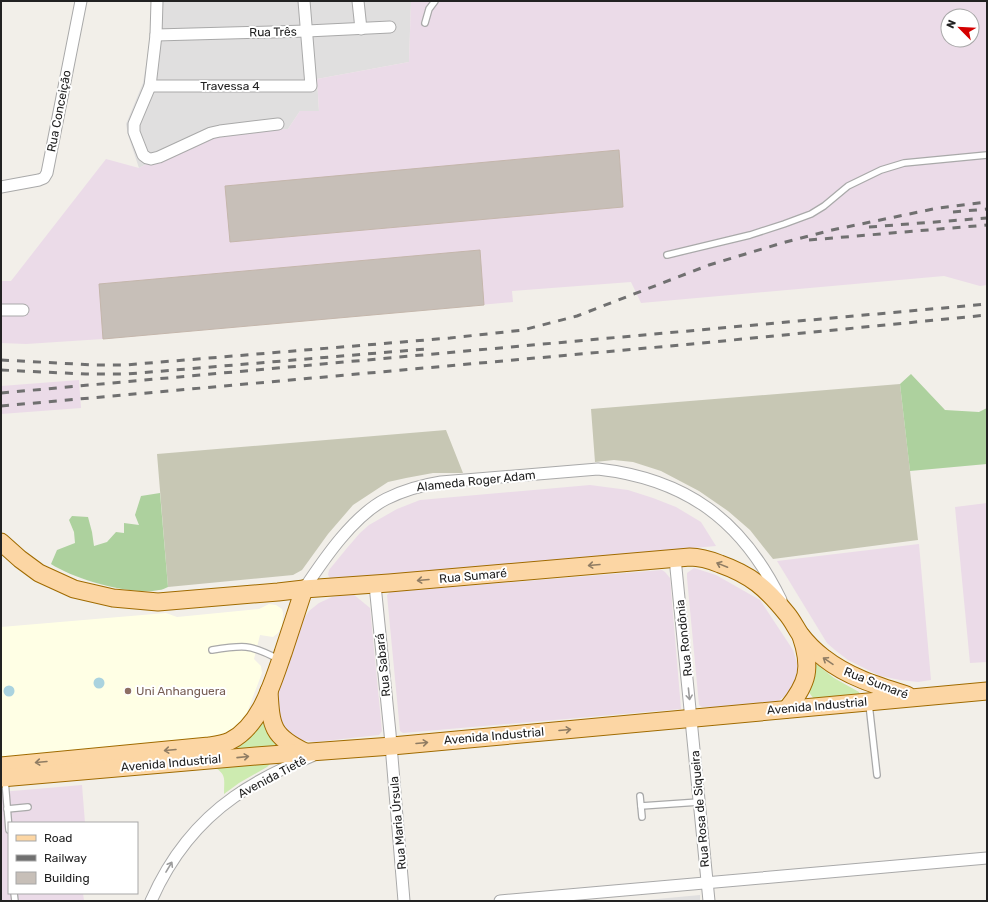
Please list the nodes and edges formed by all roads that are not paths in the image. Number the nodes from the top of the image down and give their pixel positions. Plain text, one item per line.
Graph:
1 (81, 1) edge
2 (157, 1) edge
3 (304, 1) edge
4 (358, 1) edge
5 (435, 1) edge
6 (424, 23) dead end
7 (390, 27) dead end
8 (361, 29) junction
9 (307, 32) junction
10 (156, 35) junction
11 (150, 86) junction
12 (278, 124) dead end
13 (987, 155) edge
14 (1, 187) edge
15 (668, 255) dead end
16 (1, 310) edge
17 (23, 310) dead end
18 (1, 542) edge
19 (750, 549) junction
20 (675, 558) junction
21 (748, 576) junction
22 (375, 585) junction
23 (333, 588) junction
24 (304, 589) junction
25 (278, 592) junction
26 (297, 612) junction
27 (788, 615) junction
28 (801, 636) junction
29 (212, 650) dead end
30 (280, 660) junction
31 (270, 690) junction
32 (987, 691) edge
33 (915, 698) junction
34 (869, 702) junction
35 (787, 709) junction
36 (692, 718) junction
37 (209, 746) joint
38 (392, 746) junction
39 (323, 751) junction
40 (306, 752) junction
41 (2, 774) edge
42 (877, 775) dead end
43 (640, 796) dead end
44 (699, 802) junction
45 (641, 806) junction
46 (28, 807) dead end
47 (7, 809) junction
48 (642, 818) dead end
49 (8, 822) edge
50 (987, 858) edge
51 (707, 883) junction
52 (151, 901) edge
53 (404, 901) edge
54 (500, 901) edge
55 (709, 901) edge

1 - 14 street, Rua Conceição
2 - 10 street
3 - 9 street
4 - 8 street
5 - 6 lane
7 - 8 street, Rua Três
8 - 9 street, Rua Três
9 - 10 street, Rua Três
9 - 11 street, Travessa 4
10 - 11 street
11 - 12 street
13 - 15 lane
16 - 17 street
18 - 25 main road, Rua Sumaré
19 - 21 street
19 - 24 street, Alameda Roger Adam
19 - 27 street, Alameda Roger Adam
21 -> 20 main road, Rua Sumaré
20 -> 22 main road, Rua Sumaré
20 -> 36 street, Rua Rondônia
21 - 27 main road, Rua Sumaré
22 - 23 main road, Rua Sumaré
22 - 38 street, Rua Sabará
23 - 24 main road, Rua Sumaré
23 - 26 main road
24 - 25 main road, Rua Sumaré
24 - 26 main road, Alameda Roger Adam
25 - 26 main road
26 - 30 main road, Alameda Roger Adam
27 - 28 main road, Rua Sumaré
33 -> 28 main road, Rua Sumaré
28 - 35 main road, Rua Sumaré
29 - 30 lane
30 - 31 main road, Alameda Roger Adam
31 - 37 main road, Alameda Roger Adam
31 - 40 main road, Alameda Roger Adam
32 - 33 main road, Avenida Industrial
33 - 34 main road, Avenida Industrial
34 - 35 main road, Avenida Industrial
34 - 42 lane
35 - 36 main road, Avenida Industrial
38 -> 36 main road, Avenida Industrial
36 - 44 street, Rua Rosa de Siqueira
37 -> 41 main road, Avenida Industrial
38 - 39 main road, Avenida Industrial
38 - 53 street, Rua Maria Úrsula
39 - 40 main road, Avenida Industrial
52 -> 39 street, Avenida Tietê
41 -> 40 main road, Avenida Industrial
41 - 47 lane
43 - 45 lane
44 - 45 lane
44 - 51 street, Rua Rosa de Siqueira
45 - 48 lane
46 - 47 lane
47 - 49 lane
50 - 51 street
51 - 54 street
51 - 55 street, Rua Rosa de Siqueira

